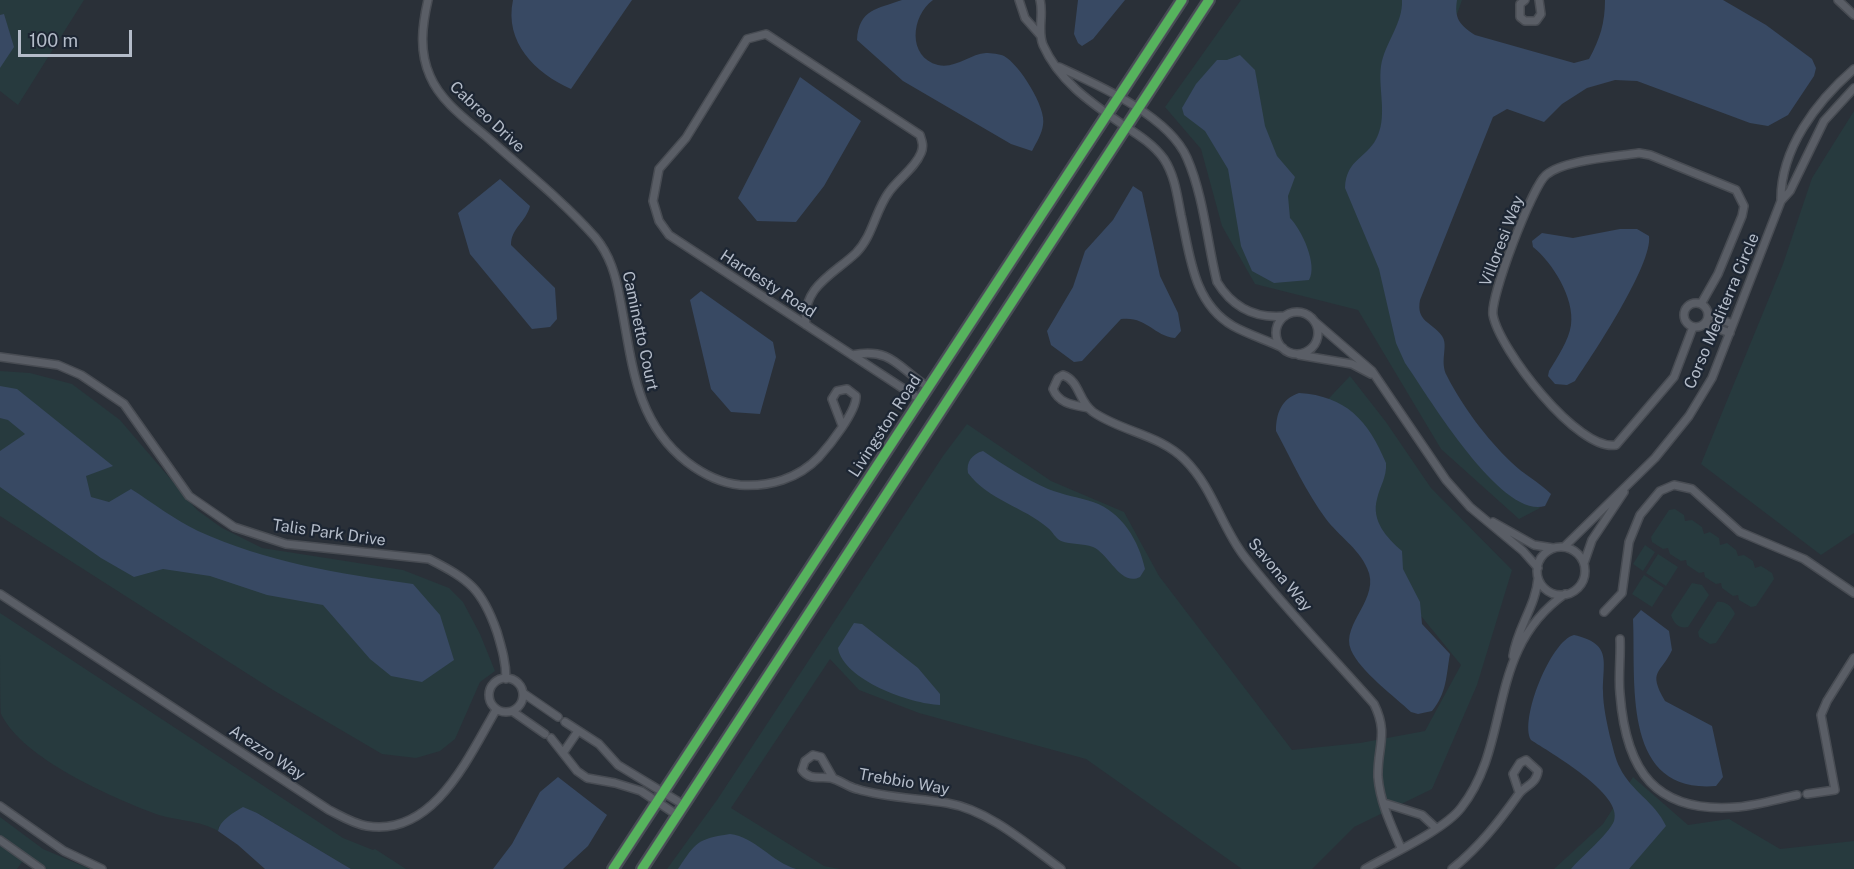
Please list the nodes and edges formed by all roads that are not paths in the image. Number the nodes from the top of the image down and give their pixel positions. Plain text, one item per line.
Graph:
1 (428, 0) edge
2 (1020, 0) edge
3 (1040, 0) edge
4 (1182, 0) edge
5 (1209, 0) edge
6 (1525, 0) edge
7 (1539, 0) edge
8 (1838, 0) edge
9 (1854, 15) edge
10 (1040, 35) junction
11 (1058, 67) junction
12 (1854, 69) edge
13 (1854, 88) edge
14 (1119, 97) junction
15 (1138, 109) junction
16 (1108, 114) junction
17 (1126, 127) junction
18 (534, 178) joint
19 (1781, 201) junction
20 (1701, 304) junction
21 (1708, 315) junction
22 (1285, 316) junction
23 (1314, 321) junction
24 (1705, 324) junction
25 (1733, 324) junction
26 (806, 325) junction
27 (1693, 327) junction
28 (1730, 333) junction
29 (1283, 348) junction
30 (1294, 354) junction
31 (852, 355) junction
32 (0, 357) edge
33 (1379, 379) junction
34 (928, 387) junction
35 (920, 399) junction
36 (1088, 408) junction
37 (842, 424) junction
38 (1632, 480) junction
39 (1482, 517) junction
40 (1560, 547) junction
41 (1584, 566) junction
42 (1538, 572) junction
43 (1854, 593) edge
44 (0, 594) edge
45 (1565, 594) junction
46 (1604, 612) dead end
47 (1620, 639) dead end
48 (1854, 658) edge
49 (1512, 661) junction
50 (506, 679) junction
51 (523, 693) junction
52 (496, 710) junction
53 (512, 711) junction
54 (578, 731) junction
55 (563, 753) junction
56 (833, 778) junction
57 (1519, 792) junction
58 (1807, 794) dead end
59 (1797, 795) dead end
60 (660, 797) junction
61 (1384, 803) junction
62 (684, 805) junction
63 (0, 806) edge
64 (677, 815) junction
65 (1436, 828) junction
66 (0, 840) edge
67 (1401, 848) junction
68 (41, 869) edge
69 (102, 869) edge
70 (613, 869) edge
71 (642, 869) edge
72 (1061, 869) edge
73 (1365, 869) edge
74 (1452, 869) edge

1 - 18 street, Cabreo Drive
2 - 10 street
3 - 10 street
4 - 14 main road, Livingston Road
5 - 15 main road
6 - 7 street
8 - 9 street
10 - 11 street
11 - 14 street
11 - 16 street
12 - 19 street, Corso Mediterra Circle
13 - 19 street, Corso Mediterra Circle
14 - 15 street
14 - 16 main road, Livingston Road
15 - 17 main road
15 - 22 street
16 - 17 street
16 - 34 main road, Livingston Road
17 - 29 street
17 - 62 main road
18 - 37 street, Caminetto Court
19 - 25 street, Corso Mediterra Circle
20 - 21 street
20 - 27 street, Villoresi Way
20 - 27 street, Villoresi Way
21 - 24 street
21 - 25 street
22 - 23 street
22 - 29 street
23 - 30 street
23 - 33 street
24 - 27 street
24 - 28 street
25 - 28 street, Corso Mediterra Circle
26 - 26 street, Hardesty Road
26 - 31 street, Hardesty Road
28 - 38 street, Corso Mediterra Circle
29 - 30 street
30 - 33 street
31 - 34 street
31 - 35 street, Hardesty Road
32 - 50 street, Talis Park Drive
33 - 39 street
34 - 35 main road, Livingston Road
35 - 60 main road, Livingston Road
36 - 36 street, Savona Way
36 - 61 street, Savona Way
37 - 37 street, Caminetto Court
38 - 40 street, Corso Mediterra Circle
38 - 41 street, Corso Mediterra Circle
39 - 40 street
39 - 42 street
40 - 41 street
40 - 42 street, Corso Mediterra Circle
41 - 45 street, Corso Mediterra Circle
42 - 45 street
42 - 49 street, Corso Mediterra Circle
43 - 46 street
44 - 52 street, Arezzo Way
45 - 49 street, Corso Mediterra Circle
47 - 59 street
48 - 58 street
49 - 65 street, Corso Mediterra Circle
50 - 51 street
50 - 52 street
51 - 53 street
51 - 54 street
52 - 53 street
53 - 55 street
54 - 55 street
54 - 60 street
55 - 60 street
56 - 56 street, Trebbio Way
56 - 72 street, Trebbio Way
57 - 57 street
57 - 74 street
60 - 62 street
60 - 64 street
60 - 70 main road, Livingston Road
61 - 65 street
61 - 67 street, Savona Way
62 - 64 main road
63 - 69 street
64 - 71 main road
65 - 67 street, Corso Mediterra Circle
66 - 68 street
67 - 73 street, Corso Mediterra Circle

